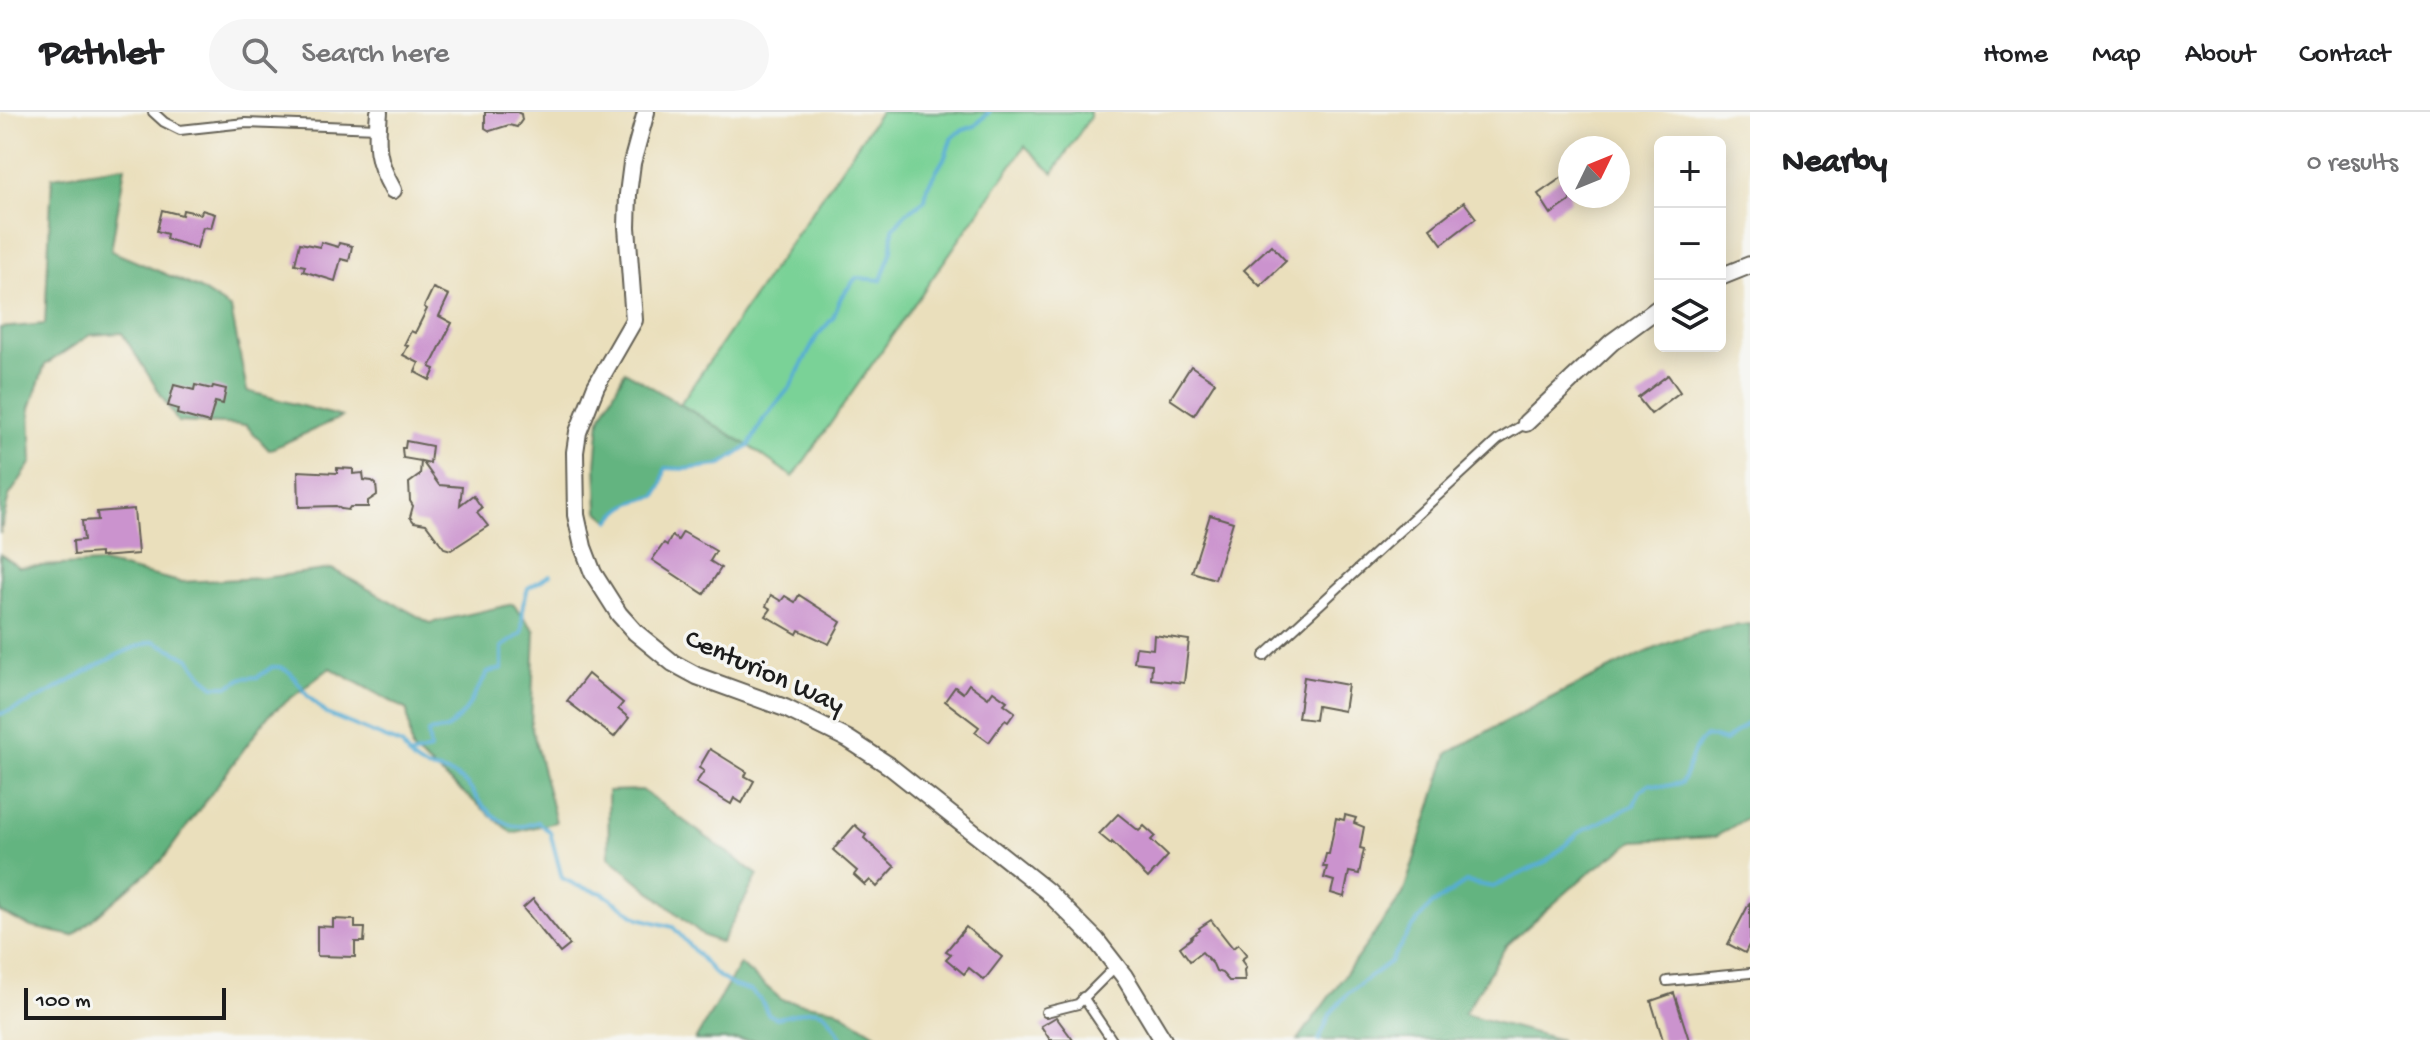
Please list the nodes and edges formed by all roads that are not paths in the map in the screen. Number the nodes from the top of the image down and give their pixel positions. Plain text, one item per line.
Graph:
1 (153, 112) edge
2 (646, 112) edge
3 (378, 120) edge
4 (393, 190) dead end
5 (1750, 265) edge
6 (1726, 275) edge
7 (1654, 311) edge
8 (1526, 423) joint
9 (1264, 656) dead end
10 (1116, 966) junction
11 (1750, 973) edge
12 (1667, 981) dead end
13 (1083, 997) junction
14 (1046, 1012) dead end
15 (1112, 1040) edge
16 (1163, 1040) edge

1 - 3 lane
2 - 10 street, Centurion Way
3 - 4 street
5 - 6 street
7 - 8 street
8 - 9 lane
10 - 13 lane
10 - 16 street, Centurion Way
11 - 12 lane
13 - 14 lane
13 - 15 lane

